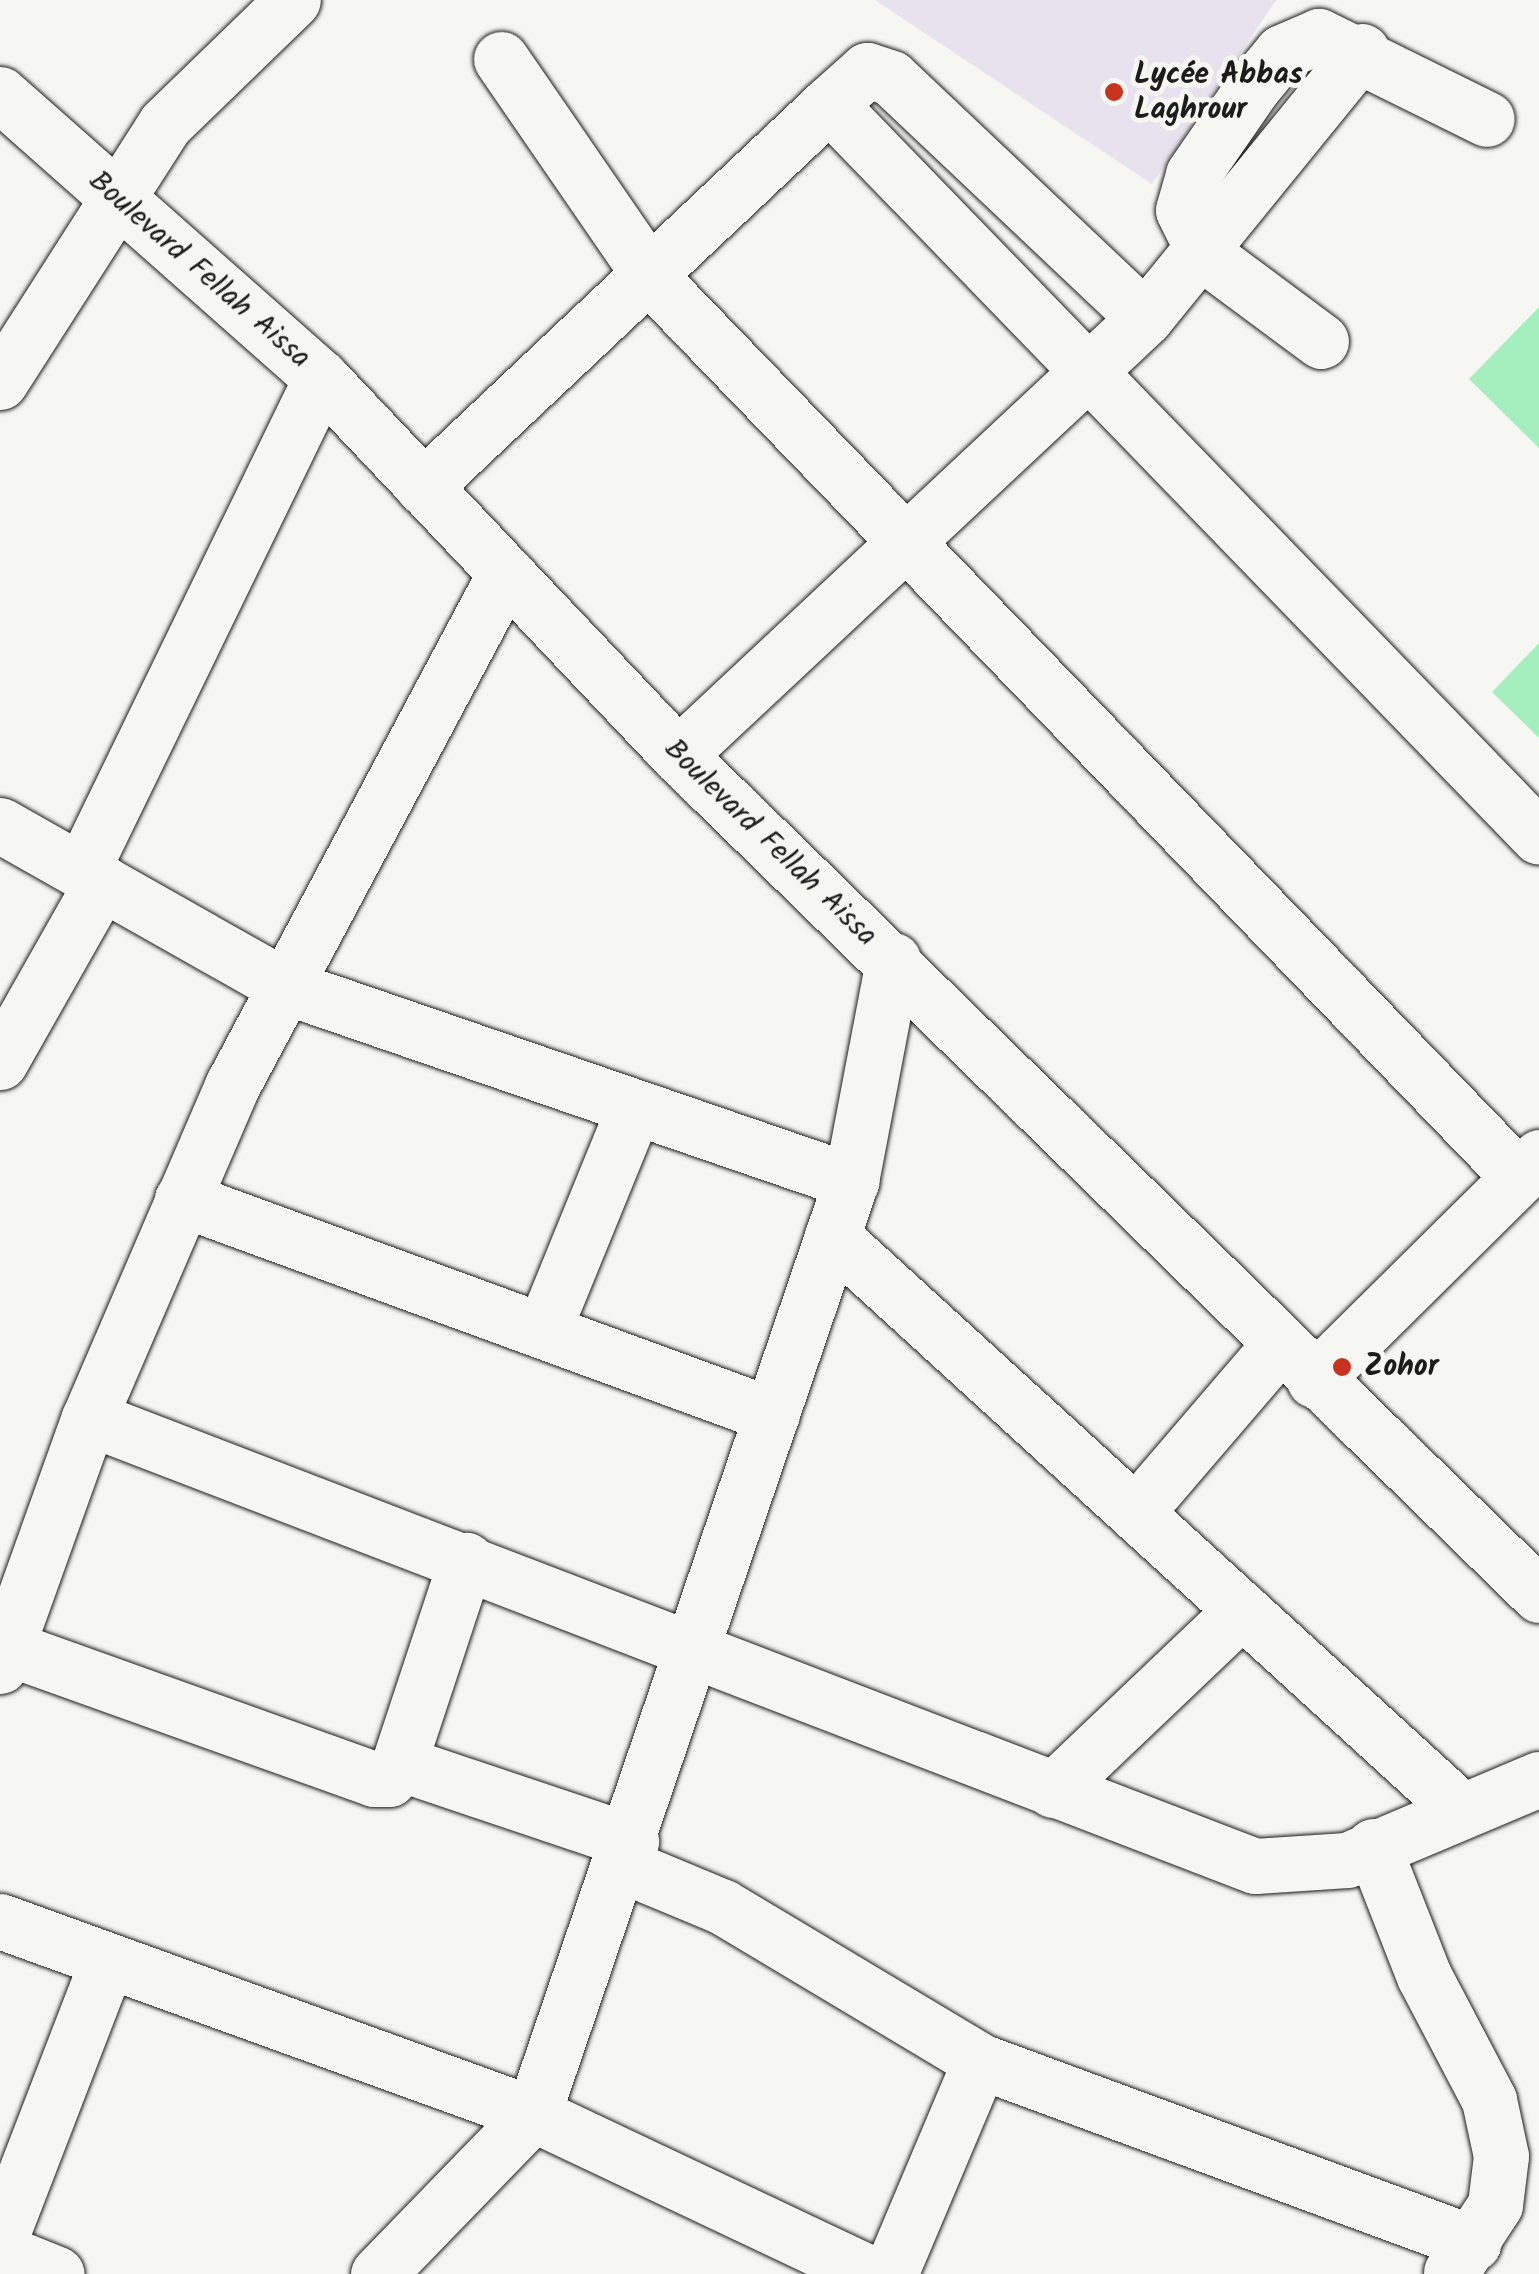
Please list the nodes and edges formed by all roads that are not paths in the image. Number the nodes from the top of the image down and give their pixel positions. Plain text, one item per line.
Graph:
1 (293, 0) edge
2 (500, 58) dead end
3 (0, 94) edge
4 (829, 104) junction
5 (1487, 119) dead end
6 (114, 194) junction
7 (1205, 255) junction
8 (652, 279) junction
9 (1145, 318) junction
10 (1320, 341) dead end
11 (1091, 372) junction
12 (321, 378) junction
13 (0, 382) edge
14 (423, 488) junction
15 (913, 543) junction
16 (503, 577) junction
17 (678, 755) junction
18 (0, 824) edge
19 (1539, 837) edge
20 (92, 876) junction
21 (893, 960) junction
22 (284, 986) junction
23 (0, 1062) edge
24 (633, 1111) junction
25 (1529, 1167) edge
26 (851, 1182) junction
27 (182, 1199) junction
28 (832, 1236) junction
29 (543, 1331) junction
30 (1297, 1363) junction
31 (772, 1414) junction
32 (90, 1418) junction
33 (1136, 1512) junction
34 (466, 1560) junction
35 (1539, 1595) edge
36 (1242, 1610) junction
37 (689, 1644) junction
38 (2, 1653) edge
39 (399, 1763) junction
40 (1539, 1779) edge
41 (1053, 1790) junction
42 (1460, 1809) junction
43 (1373, 1846) junction
44 (626, 1853) junction
45 (0, 1921) edge
46 (107, 1961) junction
47 (980, 2062) junction
48 (533, 2114) junction
49 (0, 2239) edge
50 (0, 2252) edge
51 (1461, 2258) edge
52 (57, 2274) edge
53 (378, 2274) edge
54 (872, 2274) edge
55 (890, 2274) edge

1 - 6 street
2 - 8 street
3 - 6 street, Boulevard Fellah Aissa
4 - 8 street
4 - 9 street
4 - 11 street
5 - 7 street
6 - 12 street, Boulevard Fellah Aissa
6 - 13 street
7 - 9 street
7 - 10 street
8 - 14 street
8 - 15 street
9 - 11 street
11 - 15 street
11 - 19 street
12 - 14 street, Boulevard Fellah Aissa
12 - 20 street
14 - 16 street, Boulevard Fellah Aissa
15 - 17 street
15 - 25 street
16 - 17 street, Boulevard Fellah Aissa
16 - 22 street
17 - 21 street, Boulevard Fellah Aissa
18 - 20 street
20 - 22 street
20 - 23 street
21 - 26 street
21 - 30 street, Boulevard Fellah Aissa
22 - 24 street
22 - 27 street
24 - 26 street
24 - 29 street
25 - 30 street
26 - 28 street
27 - 29 street
27 - 32 street
28 - 31 street
28 - 33 street
29 - 31 street
30 - 33 street
30 - 35 street, Boulevard Fellah Aissa
31 - 37 street
32 - 34 street
32 - 38 street
33 - 36 street
34 - 37 street
34 - 39 street
36 - 41 street
36 - 42 street
37 - 41 street
37 - 44 street
38 - 39 street
39 - 44 street
40 - 42 street
41 - 43 street
42 - 43 street
43 - 51 street
44 - 47 street
44 - 48 street
45 - 46 street
46 - 48 street
46 - 49 street
47 - 51 street
47 - 55 street
48 - 53 street
48 - 54 street
50 - 52 street

